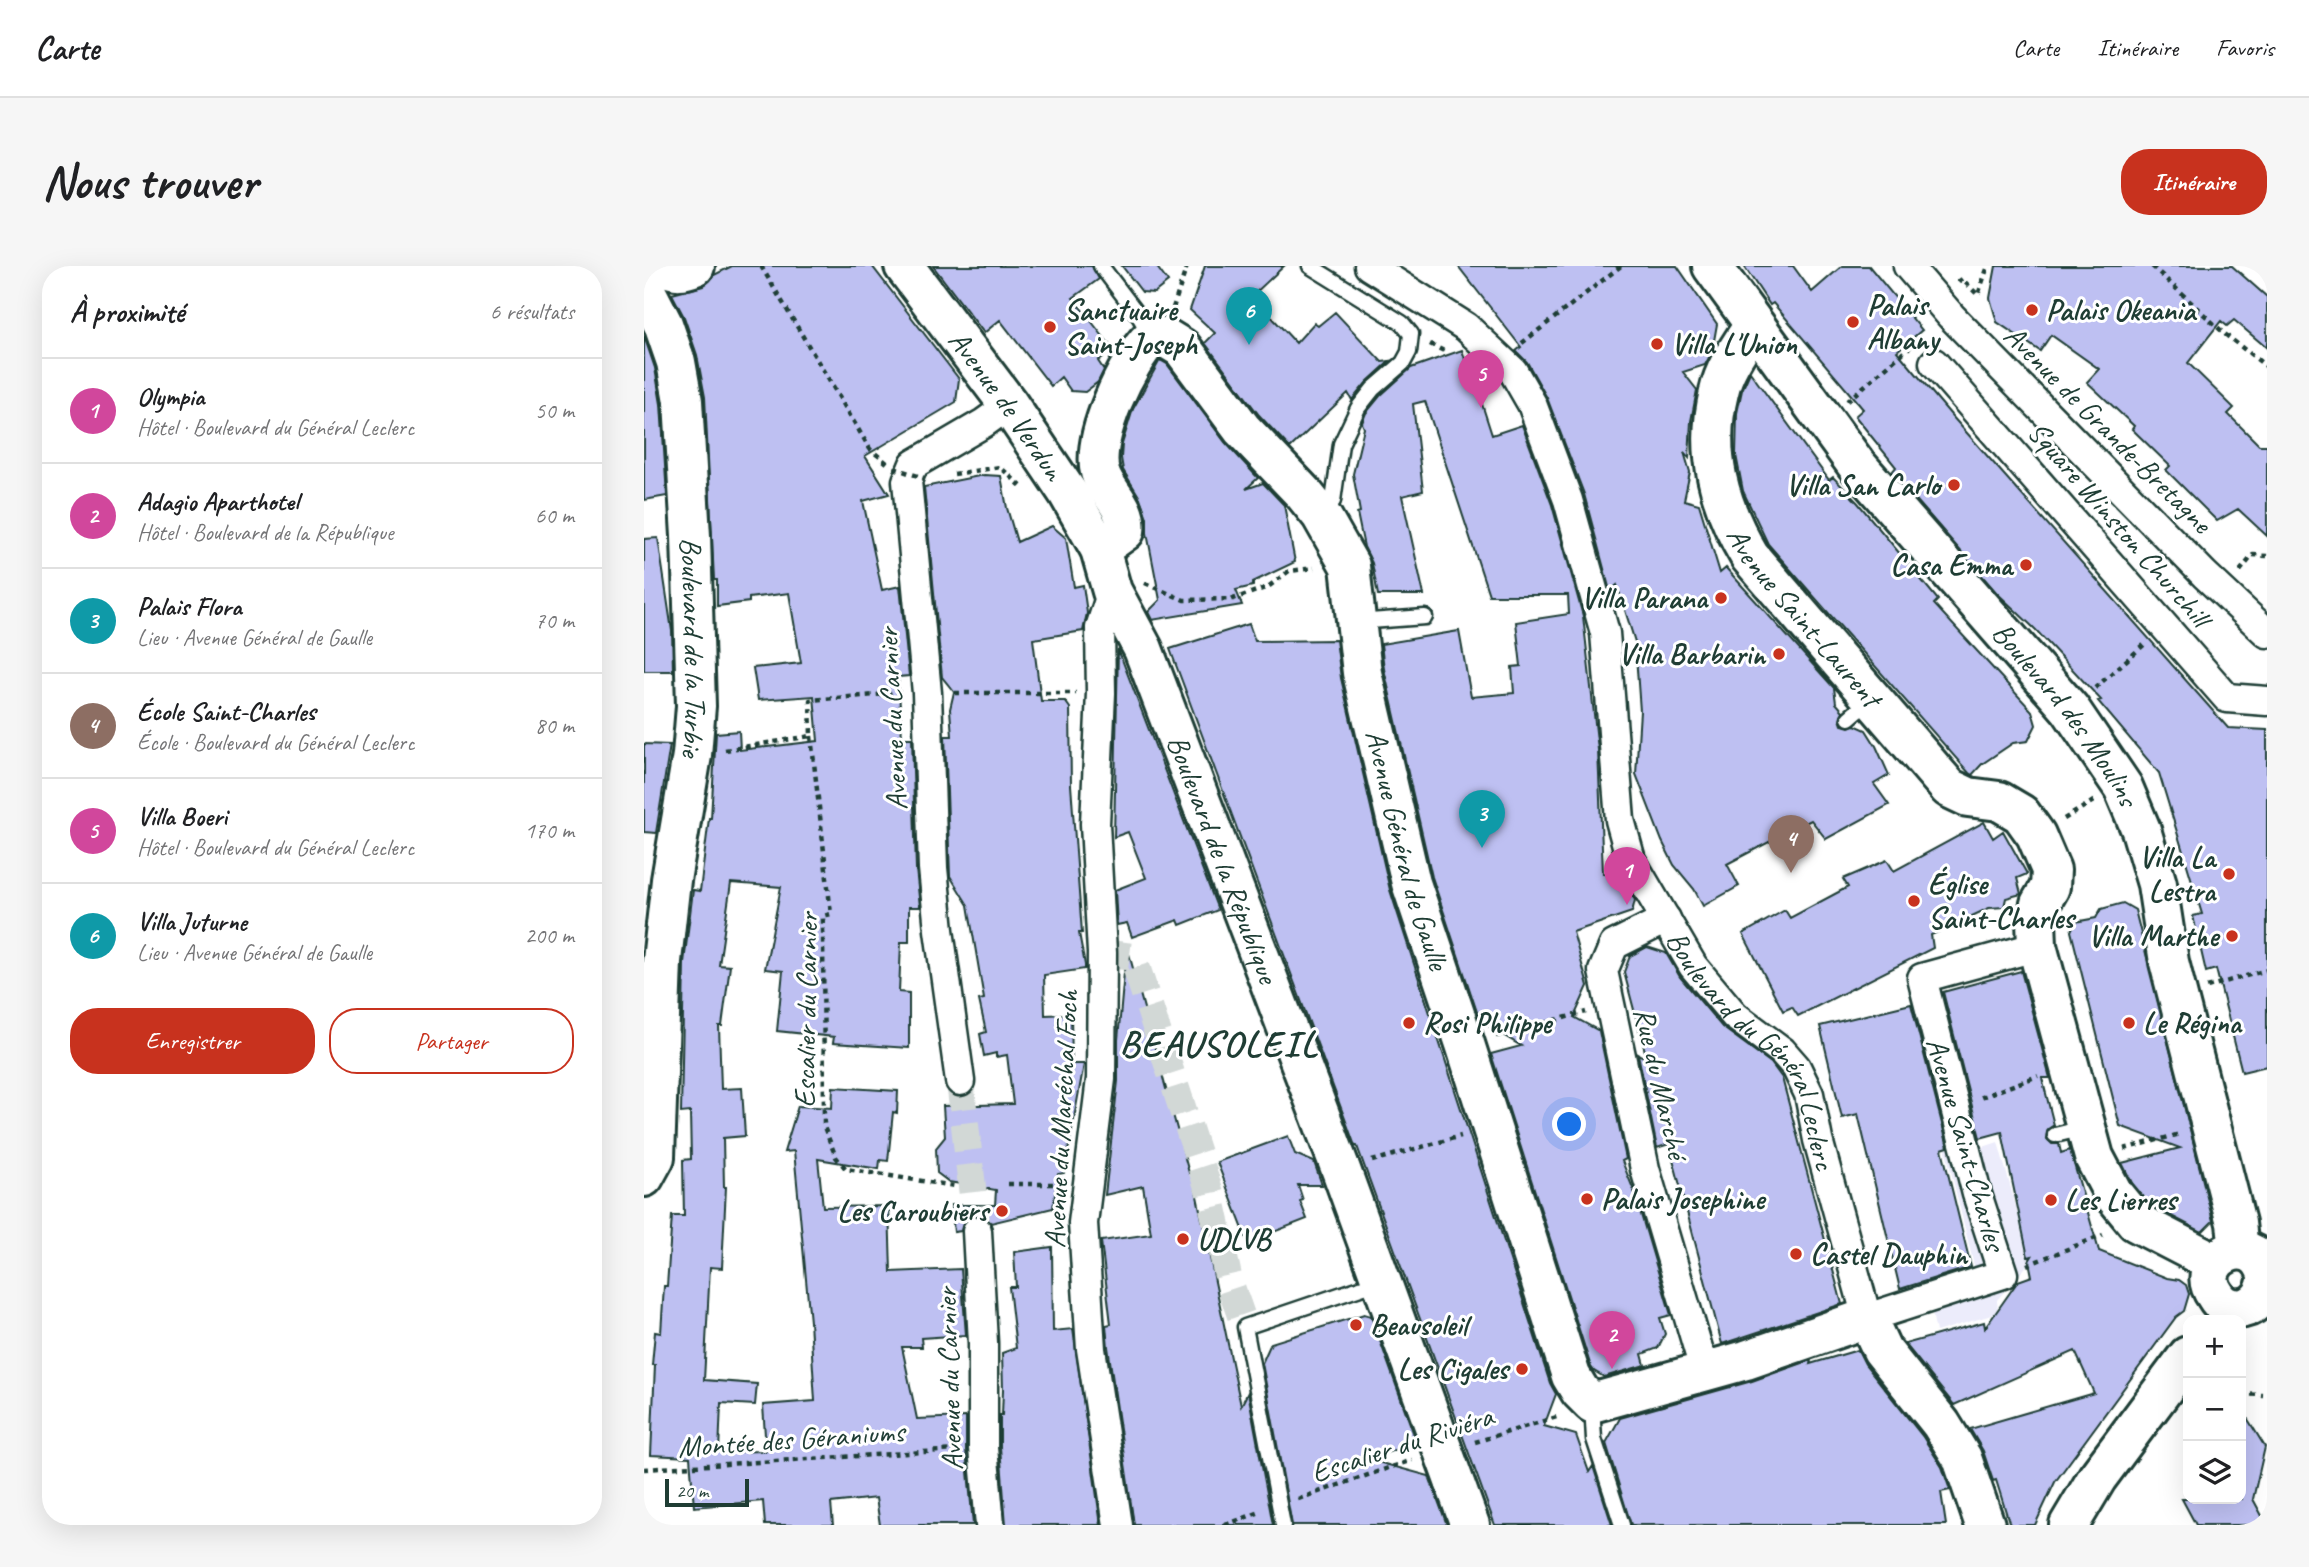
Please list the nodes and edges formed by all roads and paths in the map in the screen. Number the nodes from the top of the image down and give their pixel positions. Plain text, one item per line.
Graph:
1 (664, 266) edge
2 (695, 266) edge
3 (761, 266) edge
4 (904, 266) edge
5 (1101, 266) edge
6 (1187, 266) edge
7 (1310, 266) edge
8 (1369, 266) edge
9 (1621, 266) edge
10 (1712, 266) edge
11 (1908, 266) edge
12 (1988, 266) edge
13 (2152, 266) edge
14 (1962, 279) dead end
15 (644, 287) edge
16 (1754, 325) junction
17 (1158, 337) junction
18 (1919, 338) dead end
19 (1899, 355) junction
20 (1500, 359) junction
21 (1922, 363) joint
22 (2267, 367) edge
23 (1847, 402) dead end
24 (1009, 405) junction
25 (949, 475) dead end
26 (937, 477) dead end
27 (1027, 491) dead end
28 (1321, 515) junction
29 (1100, 549) junction
30 (2267, 556) edge
31 (1350, 566) junction
32 (2240, 572) dead end
33 (1112, 591) junction
34 (1425, 617) dead end
35 (1355, 622) junction
36 (2267, 634) edge
37 (2154, 635) dead end
38 (2092, 690) dead end
39 (927, 693) junction
40 (1101, 693) junction
41 (2267, 701) edge
42 (811, 736) junction
43 (692, 755) junction
44 (2105, 795) dead end
45 (2047, 828) junction
46 (1666, 919) junction
47 (2024, 950) dead end
48 (2267, 971) edge
49 (2203, 988) dead end
50 (1609, 1005) junction
51 (1465, 1044) junction
52 (2045, 1074) dead end
53 (960, 1081) tunnel mouth
54 (1954, 1107) junction
55 (1490, 1127) junction
56 (2184, 1133) dead end
57 (2117, 1150) dead end
58 (1341, 1170) junction
59 (644, 1177) edge
60 (1008, 1184) dead end
61 (1087, 1184) junction
62 (954, 1186) dead end
63 (977, 1231) tunnel mouth
64 (2100, 1236) dead end
65 (2003, 1274) junction
66 (1381, 1281) junction
67 (2246, 1284) edge
68 (1867, 1318) junction
69 (2183, 1363) edge
70 (1705, 1372) junction
71 (2246, 1394) edge
72 (2263, 1395) dead end
73 (1591, 1403) junction
74 (982, 1448) junction
75 (1445, 1451) junction
76 (644, 1469) edge
77 (1279, 1505) junction
78 (990, 1525) edge
79 (1118, 1525) edge
80 (1225, 1525) edge
81 (1283, 1525) edge
82 (1470, 1525) edge
83 (1622, 1525) edge
84 (1984, 1525) edge
85 (2068, 1525) edge

1 - 2 main road
3 - 26 path, bridge
4 - 24 main road, Avenue de Verdun
5 - 17 lane
6 - 17 path
7 - 28 lane
8 - 20 street, Boulevard du Général Leclerc
9 - 20 path
10 - 16 main road, Boulevard des Moulins
11 - 36 street, Avenue de Grande-Bretagne
12 - 14 path
13 - 22 path
15 - 43 main road, Boulevard de la Turbie
16 - 45 main road, Avenue Saint-Laurent
16 - 67 main road, Boulevard des Moulins
17 - 28 main road, Avenue Général de Gaulle
17 - 29 main road
18 - 19 path
19 - 21 path
19 - 23 path
20 - 46 street, Boulevard du Général Leclerc
21 - 41 street, Square Winston Churchill
24 - 29 main road, Avenue de Verdun
24 - 39 street, Avenue du Carnier
25 - 27 path
28 - 31 main road, Avenue Général de Gaulle
29 - 33 main road, Avenue de Verdun
30 - 32 path
31 - 33 path
31 - 35 main road, Avenue Général de Gaulle
33 - 40 street, Avenue du Maréchal Foch
33 - 58 main road, Boulevard de la République
34 - 35 lane
35 - 51 main road, Avenue Général de Gaulle
37 - 38 path
39 - 40 path
39 - 42 path
39 - 53 street, Avenue du Carnier
40 - 61 street, Avenue du Maréchal Foch
42 - 43 path
42 - 62 path, Escalier du Carnier
43 - 59 main road, Boulevard de la Turbie
44 - 45 path
45 - 67 main road
46 - 50 street, Rue du Marché
46 - 68 street, Boulevard du Général Leclerc
47 - 54 street, Avenue Saint-Charles
48 - 49 path
50 - 51 path
50 - 70 street, Rue du Marché
51 - 55 main road, Avenue Général de Gaulle
52 - 54 path
54 - 65 street, Avenue Saint-Charles
55 - 58 path
55 - 73 main road, Avenue Général de Gaulle
56 - 57 path
58 - 66 main road, Boulevard de la République
60 - 61 path
61 - 79 street, Avenue du Maréchal Foch
63 - 74 street, Avenue du Carnier
64 - 65 path
65 - 68 street, Avenue Saint-Charles
66 - 75 main road, Boulevard de la République
66 - 77 lane
68 - 70 main road
68 - 84 main road, Boulevard du Général Leclerc
69 - 85 main road
70 - 73 main road
71 - 72 path
73 - 75 path, Escalier du Riviéra
73 - 83 lane
74 - 76 path, Montée des Géraniums
74 - 78 street, Avenue du Carnier
75 - 77 path, Escalier du Riviéra
75 - 82 main road, Boulevard de la République
77 - 80 path, Escalier du Riviéra
77 - 81 lane

